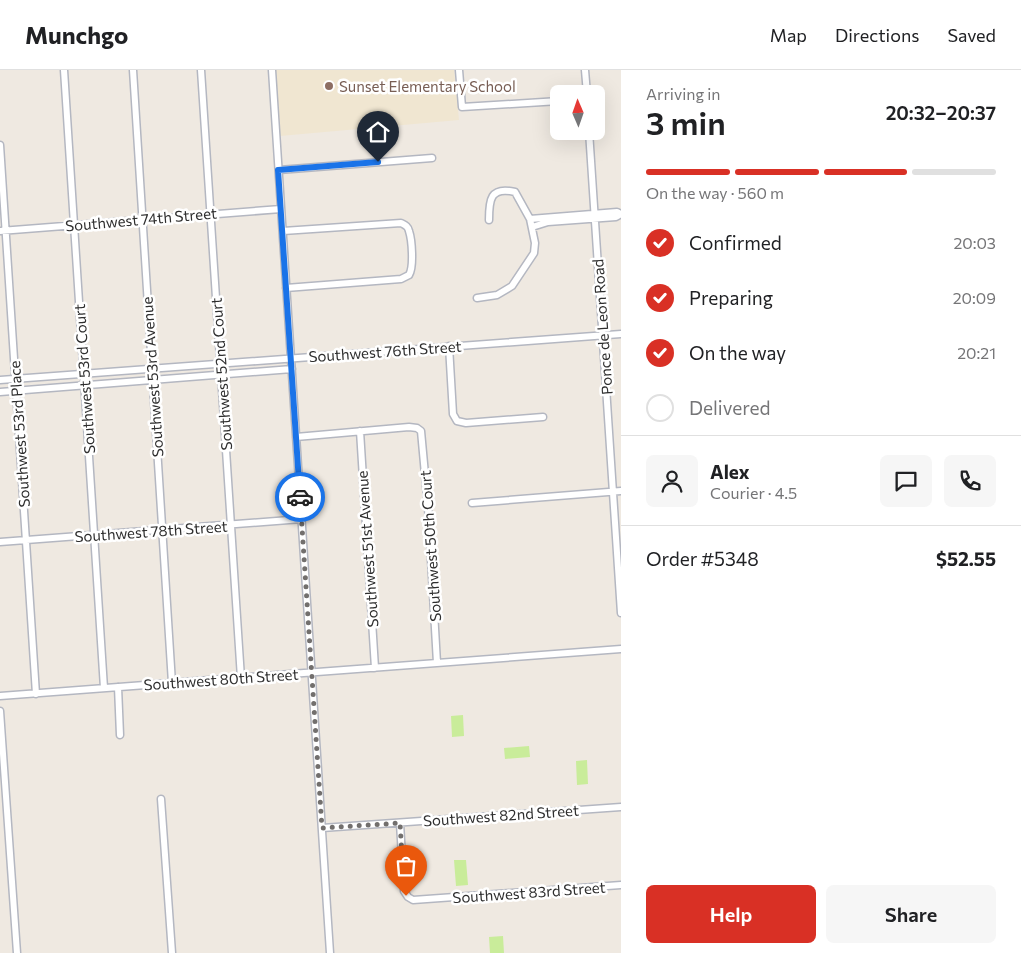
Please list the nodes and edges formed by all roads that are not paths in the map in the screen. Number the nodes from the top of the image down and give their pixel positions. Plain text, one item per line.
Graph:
1 (64, 70) edge
2 (132, 70) edge
3 (201, 70) edge
4 (272, 70) edge
5 (459, 70) edge
6 (585, 70) edge
7 (586, 85) edge
8 (550, 102) edge
9 (590, 140) edge
10 (0, 145) edge
11 (432, 158) dead end
12 (278, 170) junction
13 (281, 209) junction
14 (210, 213) junction
15 (621, 214) edge
16 (594, 216) junction
17 (142, 219) junction
18 (490, 220) dead end
19 (530, 220) junction
20 (551, 220) junction
21 (74, 225) junction
22 (532, 227) junction
23 (3, 230) edge
24 (283, 231) junction
25 (286, 288) junction
26 (477, 298) dead end
27 (621, 334) edge
28 (603, 335) junction
29 (449, 346) junction
30 (291, 358) junction
31 (220, 363) junction
32 (152, 369) junction
33 (292, 369) junction
34 (84, 374) junction
35 (221, 375) junction
36 (15, 379) junction
37 (0, 380) edge
38 (152, 380) junction
39 (84, 385) junction
40 (16, 390) junction
41 (0, 392) edge
42 (543, 417) dead end
43 (360, 431) junction
44 (296, 437) junction
45 (621, 491) edge
46 (614, 492) junction
47 (472, 503) dead end
48 (302, 519) junction
49 (230, 524) junction
50 (162, 530) junction
51 (94, 535) junction
52 (26, 540) junction
53 (0, 542) edge
54 (621, 613) edge
55 (621, 649) edge
56 (437, 663) junction
57 (375, 668) junction
58 (312, 672) junction
59 (241, 678) junction
60 (172, 683) junction
61 (118, 687) junction
62 (104, 688) junction
63 (36, 694) junction
64 (0, 696) edge
65 (0, 711) edge
66 (120, 735) dead end
67 (161, 799) dead end
68 (621, 806) edge
69 (400, 823) junction
70 (322, 828) junction
71 (621, 885) edge
72 (17, 953) edge
73 (172, 953) edge
74 (330, 953) edge

1 - 21 street, Southwest 53rd Court
2 - 17 street, Southwest 53rd Avenue
3 - 14 street, Southwest 52nd Court
4 - 12 street
5 - 8 street
6 - 7 street
9 - 16 street, Ponce de Leon Road
10 - 23 street, Southwest 53rd Place
11 - 12 street
12 - 13 street
13 - 14 street, Southwest 74th Street
13 - 24 street
14 - 17 street, Southwest 74th Street
14 - 31 street, Southwest 52nd Court
15 - 16 street
16 - 20 street
16 - 28 street, Ponce de Leon Road
17 - 21 street, Southwest 74th Street
17 - 32 street, Southwest 53rd Avenue
18 - 19 street
19 - 20 street
19 - 22 street
20 - 22 street
21 - 23 street, Southwest 74th Street
21 - 34 street, Southwest 53rd Court
22 - 26 street
23 - 36 street, Southwest 53rd Place
24 - 25 street
24 - 25 street
25 - 30 street
27 - 28 street, Southwest 76th Street
28 - 29 street, Southwest 76th Street
28 - 46 street, Ponce de Leon Road
29 - 30 street, Southwest 76th Street
29 - 42 street
30 - 31 street, Southwest 76th Street
30 - 33 street
31 - 32 street, Southwest 76th Street
31 - 35 street, Southwest 52nd Court
32 - 34 street, Southwest 76th Street
32 - 38 street, Southwest 53rd Avenue
33 - 35 street, Southwest 76th Street
33 - 44 street
34 - 36 street, Southwest 76th Street
34 - 39 street, Southwest 53rd Court
35 - 38 street, Southwest 76th Street
35 - 49 street, Southwest 52nd Court
36 - 37 street, Southwest 76th Street
36 - 40 street, Southwest 53rd Place
38 - 39 street, Southwest 76th Street
38 - 50 street, Southwest 53rd Avenue
39 - 40 street, Southwest 76th Street
39 - 51 street, Southwest 53rd Court
40 - 41 street, Southwest 76th Street
40 - 52 street, Southwest 53rd Place
43 - 44 street
43 - 56 street, Southwest 50th Court
43 - 57 street, Southwest 51st Avenue
44 - 48 street
45 - 46 street
46 - 47 street
46 - 54 street, Ponce de Leon Road
48 - 49 street, Southwest 78th Street
48 - 58 street
49 - 50 street, Southwest 78th Street
49 - 59 street, Southwest 52nd Court
50 - 51 street, Southwest 78th Street
50 - 60 street, Southwest 53rd Avenue
51 - 52 street, Southwest 78th Street
51 - 62 street, Southwest 53rd Court
52 - 53 street, Southwest 78th Street
52 - 63 street, Southwest 53rd Place
55 - 56 street, Southwest 80th Street
56 - 57 street, Southwest 80th Street
57 - 58 street, Southwest 80th Street
58 - 59 street, Southwest 80th Street
58 - 70 street
59 - 60 street, Southwest 80th Street
60 - 61 street, Southwest 80th Street
61 - 62 street, Southwest 80th Street
61 - 66 street
62 - 63 street, Southwest 80th Street
63 - 64 street, Southwest 80th Street
65 - 72 street
67 - 73 street
68 - 69 street, Southwest 82nd Street
69 - 70 street, Southwest 82nd Street
69 - 71 street, Southwest 83rd Street
70 - 74 street

